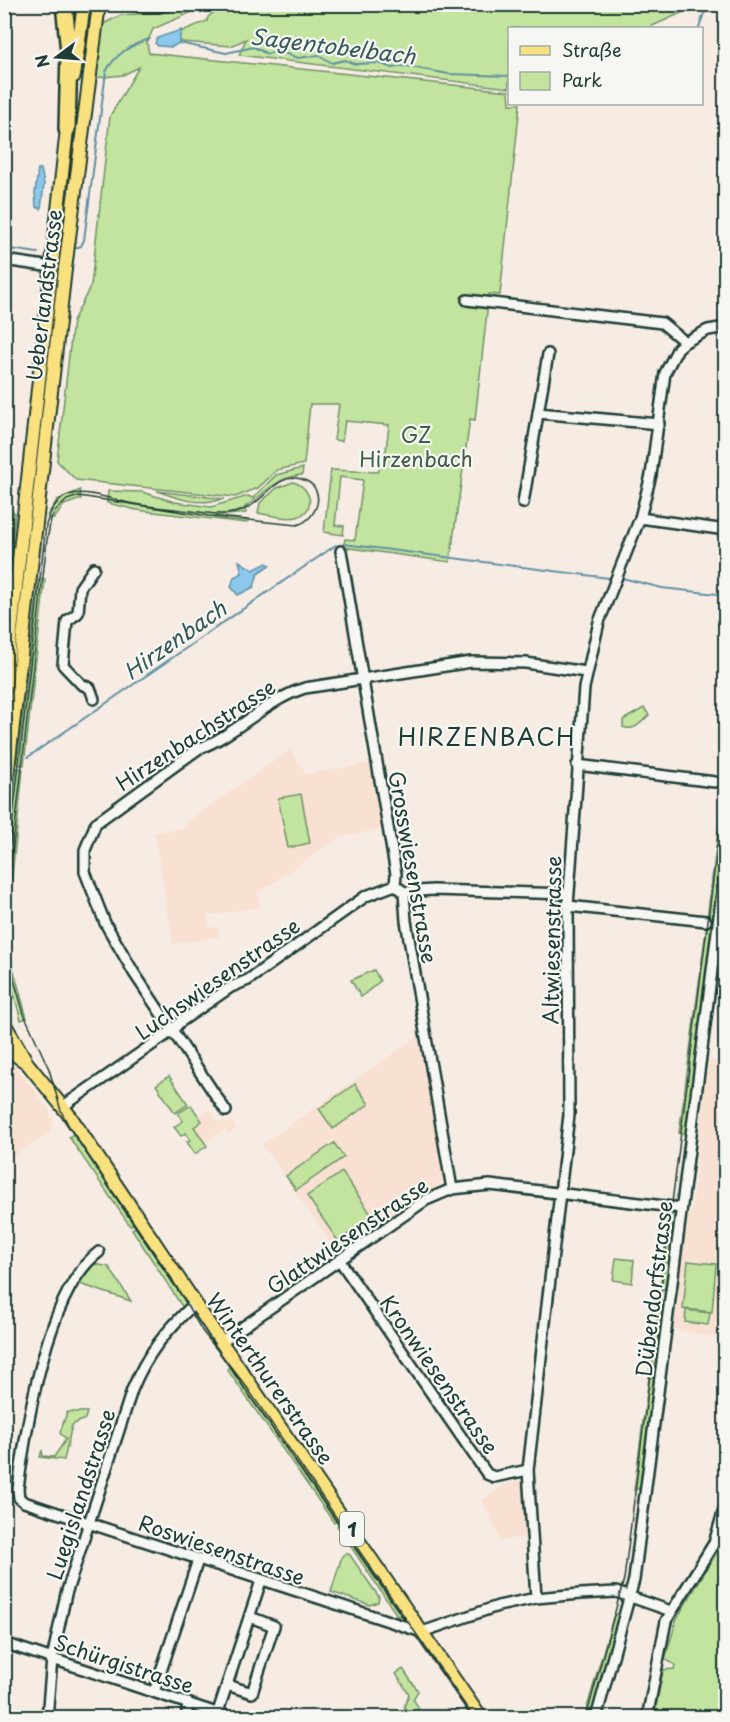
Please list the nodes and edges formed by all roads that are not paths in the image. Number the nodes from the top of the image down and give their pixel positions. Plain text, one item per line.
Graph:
1 (64, 4) edge
2 (84, 4) edge
3 (99, 4) edge
4 (141, 4) edge
5 (159, 4) edge
6 (67, 129) junction
7 (4, 260) edge
8 (59, 268) junction
9 (466, 300) dead end
10 (726, 327) edge
11 (685, 342) junction
12 (548, 354) dead end
13 (538, 413) junction
14 (658, 424) junction
15 (523, 503) dead end
16 (639, 518) junction
17 (726, 530) edge
18 (341, 551) dead end
19 (94, 568) dead end
20 (10, 593) edge
21 (28, 595) junction
22 (4, 618) edge
23 (12, 631) junction
24 (586, 672) junction
25 (363, 678) junction
26 (4, 694) edge
27 (94, 699) dead end
28 (577, 765) junction
29 (716, 782) dead end
30 (4, 804) edge
31 (726, 861) edge
32 (395, 885) junction
33 (568, 894) junction
34 (403, 895) junction
35 (568, 906) junction
36 (706, 921) dead end
37 (4, 1023) edge
38 (172, 1031) junction
39 (4, 1047) edge
40 (27, 1063) junction
41 (62, 1107) junction
42 (226, 1112) dead end
43 (452, 1189) junction
44 (562, 1193) junction
45 (681, 1208) junction
46 (99, 1252) dead end
47 (340, 1261) junction
48 (195, 1304) junction
49 (221, 1342) junction
50 (528, 1470) junction
51 (726, 1503) edge
52 (89, 1523) junction
53 (198, 1560) junction
54 (261, 1581) junction
55 (536, 1598) junction
56 (631, 1598) junction
57 (671, 1611) junction
58 (250, 1617) junction
59 (422, 1632) junction
60 (4, 1643) edge
61 (52, 1659) junction
62 (227, 1685) junction
63 (154, 1692) junction
64 (188, 1703) junction
65 (218, 1712) junction
66 (46, 1718) edge
67 (186, 1718) edge
68 (232, 1718) edge
69 (481, 1718) edge
70 (596, 1718) edge
71 (647, 1718) edge

1 - 6 highway
2 - 6 main road, Ueberlandstrasse
3 - 8 main road, Ueberlandstrasse
4 - 5 highway
6 - 8 main road, Ueberlandstrasse
7 - 8 street
8 - 20 main road, Ueberlandstrasse
8 - 21 main road, Ueberlandstrasse
9 - 11 street
10 - 11 street, Altwiesenstrasse
11 - 14 street, Altwiesenstrasse
12 - 13 street
13 - 14 street
13 - 15 street
14 - 16 street, Altwiesenstrasse
16 - 17 street
16 - 24 street, Altwiesenstrasse
18 - 25 street, Grosswiesenstrasse
19 - 27 street
20 - 21 main road
20 - 23 main road, Ueberlandstrasse
21 - 30 main road, Ueberlandstrasse
22 - 23 main road
23 - 26 main road, Ueberlandstrasse
24 - 25 street, Hirzenbachstrasse
24 - 28 street, Altwiesenstrasse
25 - 32 street, Grosswiesenstrasse
25 - 38 street, Hirzenbachstrasse
28 - 29 street
28 - 33 street, Altwiesenstrasse
31 - 45 street, Dübendorfstrasse
32 - 34 street, Grosswiesenstrasse
32 - 38 street, Luchswiesenstrasse
33 - 34 street
33 - 35 street, Altwiesenstrasse
34 - 43 street, Grosswiesenstrasse
35 - 36 street
35 - 44 street, Altwiesenstrasse
37 - 40 main road, Winterthurerstrasse / 1
38 - 41 street, Luchswiesenstrasse
38 - 42 street, Hirzenbachstrasse
39 - 40 main road, Winterthurerstrasse / 1
40 - 41 main road, Winterthurerstrasse / 1
41 - 48 main road, Winterthurerstrasse / 1
43 - 44 street, Glattwiesenstrasse
43 - 47 street, Glattwiesenstrasse
44 - 45 street, Glattwiesenstrasse
44 - 50 street, Altwiesenstrasse
45 - 56 street, Dübendorfstrasse
46 - 52 street, Roswiesenstrasse
47 - 49 street, Glattwiesenstrasse
47 - 50 street, Kronwiesenstrasse
48 - 49 main road, Winterthurerstrasse / 1
48 - 52 street, Luegislandstrasse
49 - 59 main road, Winterthurerstrasse / 1
50 - 55 street, Altwiesenstrasse
51 - 57 street
52 - 53 street, Roswiesenstrasse
52 - 61 street, Luegislandstrasse
53 - 54 street, Roswiesenstrasse
53 - 63 street
54 - 58 street
54 - 59 street, Roswiesenstrasse
55 - 56 street
55 - 59 street
56 - 57 street
56 - 70 street, Dübendorfstrasse
57 - 71 street
58 - 62 street
58 - 62 street
59 - 69 main road, Winterthurerstrasse / 1
60 - 61 street, Schürgistrasse
61 - 63 street, Schürgistrasse
61 - 66 street, Luegislandstrasse
62 - 65 street
63 - 64 street, Schürgistrasse
64 - 65 street, Schürgistrasse
64 - 67 street
65 - 68 street, Schürgistrasse

